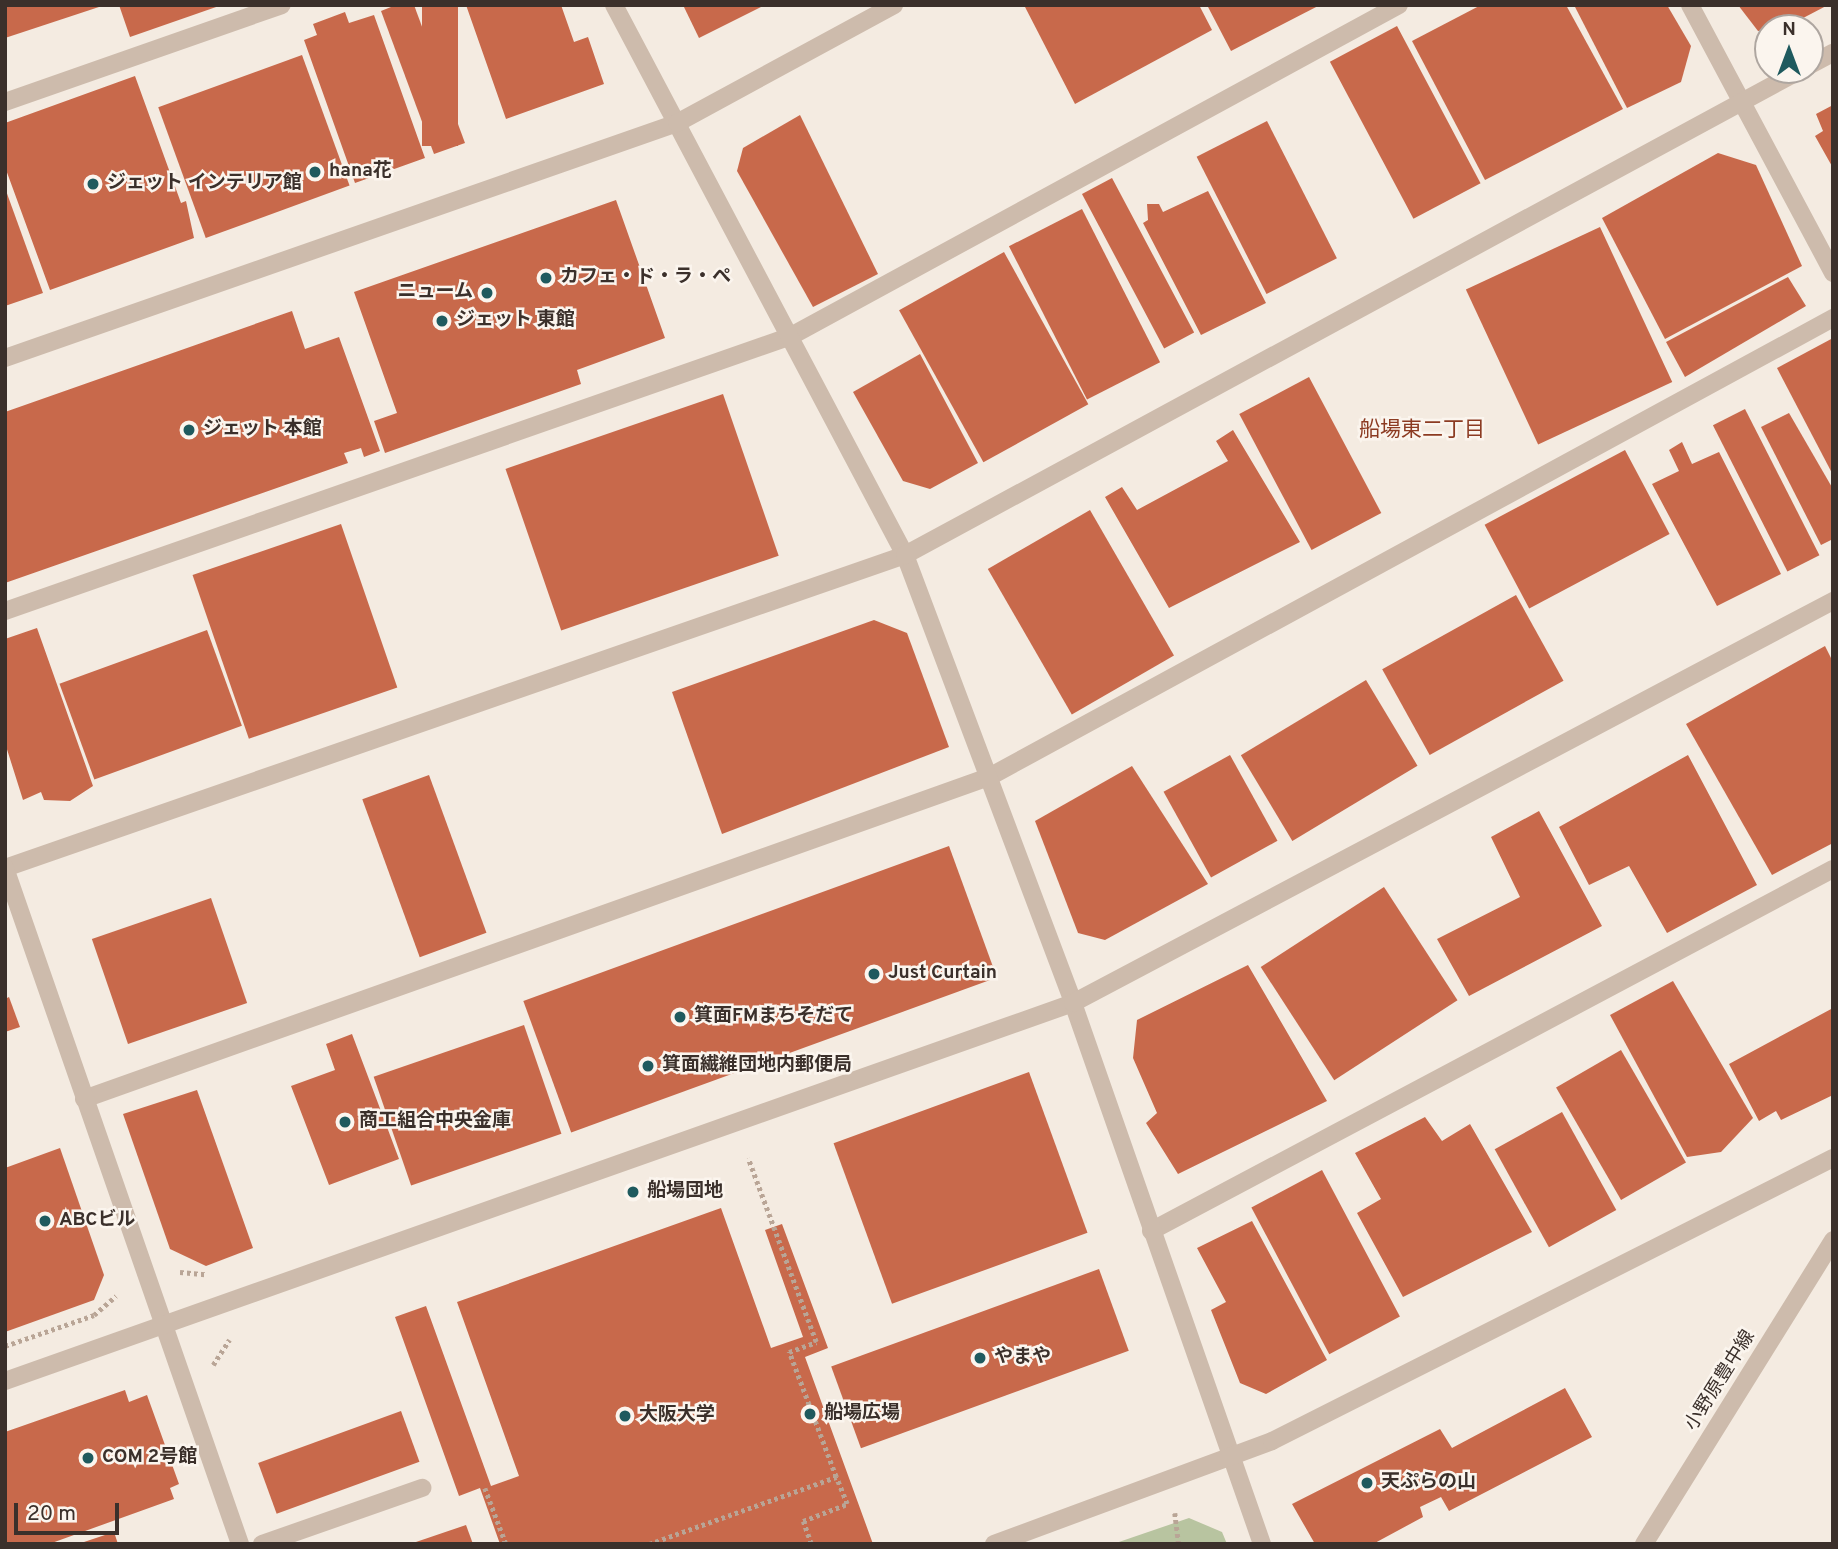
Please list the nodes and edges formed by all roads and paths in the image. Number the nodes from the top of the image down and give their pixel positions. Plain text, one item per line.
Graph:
1 (282, 5) edge
2 (614, 5) edge
3 (894, 5) edge
4 (1399, 5) edge
5 (1690, 5) edge
6 (1775, 84) edge
7 (5, 102) edge
8 (1742, 102) junction
9 (677, 123) junction
10 (1833, 273) edge
11 (1833, 318) edge
12 (791, 336) junction
13 (5, 358) edge
14 (905, 555) junction
15 (1833, 601) edge
16 (5, 611) edge
17 (989, 777) junction
18 (5, 868) edge
19 (1833, 869) edge
20 (1073, 1003) junction
21 (84, 1099) junction
22 (748, 1158) dead end
23 (1833, 1158) edge
24 (1151, 1231) junction
25 (1833, 1240) edge
26 (180, 1272) dead end
27 (205, 1274) dead end
28 (116, 1296) dead end
29 (164, 1326) junction
30 (229, 1339) dead end
31 (5, 1346) edge
32 (213, 1364) dead end
33 (5, 1381) edge
34 (1230, 1458) junction
35 (836, 1477) junction
36 (422, 1489) dead end
37 (485, 1489) dead end
38 (1175, 1513) dead end
39 (240, 1544) edge
40 (262, 1544) edge
41 (506, 1544) edge
42 (649, 1544) edge
43 (811, 1544) edge
44 (994, 1544) edge
45 (1179, 1544) edge
46 (1262, 1544) edge
47 (1644, 1544) edge

1 - 7 street
2 - 9 street
3 - 9 street
4 - 12 street
5 - 8 street
6 - 8 street
8 - 10 street
8 - 14 street
9 - 12 street
9 - 13 street
11 - 17 street
12 - 14 street
12 - 16 street
14 - 17 street
14 - 18 street
15 - 20 street
17 - 20 street
17 - 21 street
18 - 21 street
19 - 24 street
20 - 24 street
20 - 29 street
21 - 29 street
22 - 35 path
23 - 34 street
24 - 34 street
25 - 47 street, 小野原豊中線
26 - 27 path
28 - 31 path
29 - 33 street
29 - 39 street
30 - 32 path
34 - 44 street
34 - 46 street
35 - 42 path
35 - 43 path
36 - 40 street
37 - 41 path
38 - 45 path

